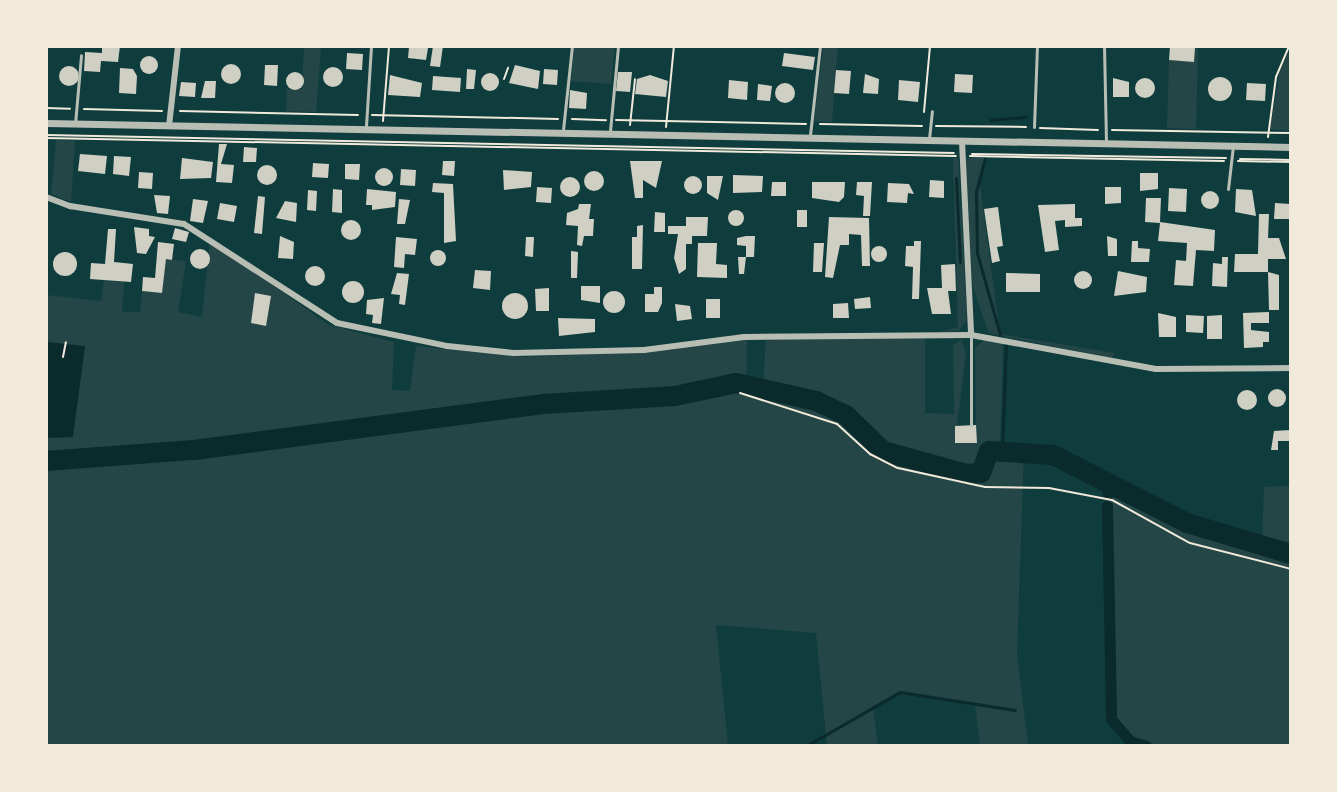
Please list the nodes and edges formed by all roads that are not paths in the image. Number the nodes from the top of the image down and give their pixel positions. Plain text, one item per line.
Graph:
1 (178, 46) edge
2 (371, 46) edge
3 (572, 46) edge
4 (618, 46) edge
5 (820, 46) edge
6 (1037, 46) edge
7 (1104, 46) edge
8 (81, 55) dead end
9 (932, 111) dead end
10 (46, 123) edge
11 (75, 124) junction
12 (169, 126) junction
13 (1034, 127) road end
14 (366, 130) junction
15 (562, 134) junction
16 (609, 135) junction
17 (810, 139) junction
18 (926, 141) junction
19 (962, 141) junction
20 (1106, 144) junction
21 (1233, 146) junction
22 (1291, 147) edge
23 (1231, 189) dead end
24 (46, 197) edge
25 (971, 335) junction
26 (1291, 368) edge
27 (971, 425) dead end

1 - 12 street
2 - 14 lane
3 - 15 lane
4 - 16 lane
5 - 17 lane
6 - 13 lane
7 - 20 lane
8 - 11 lane
9 - 18 lane
10 - 11 street
11 - 12 street
12 - 14 street
14 - 15 street
15 - 16 street
16 - 17 street
17 - 18 street
18 - 19 street
19 - 20 street
19 - 25 street
20 - 21 street
21 - 22 street
21 - 23 lane
24 - 25 street
25 - 26 street
25 - 27 lane

